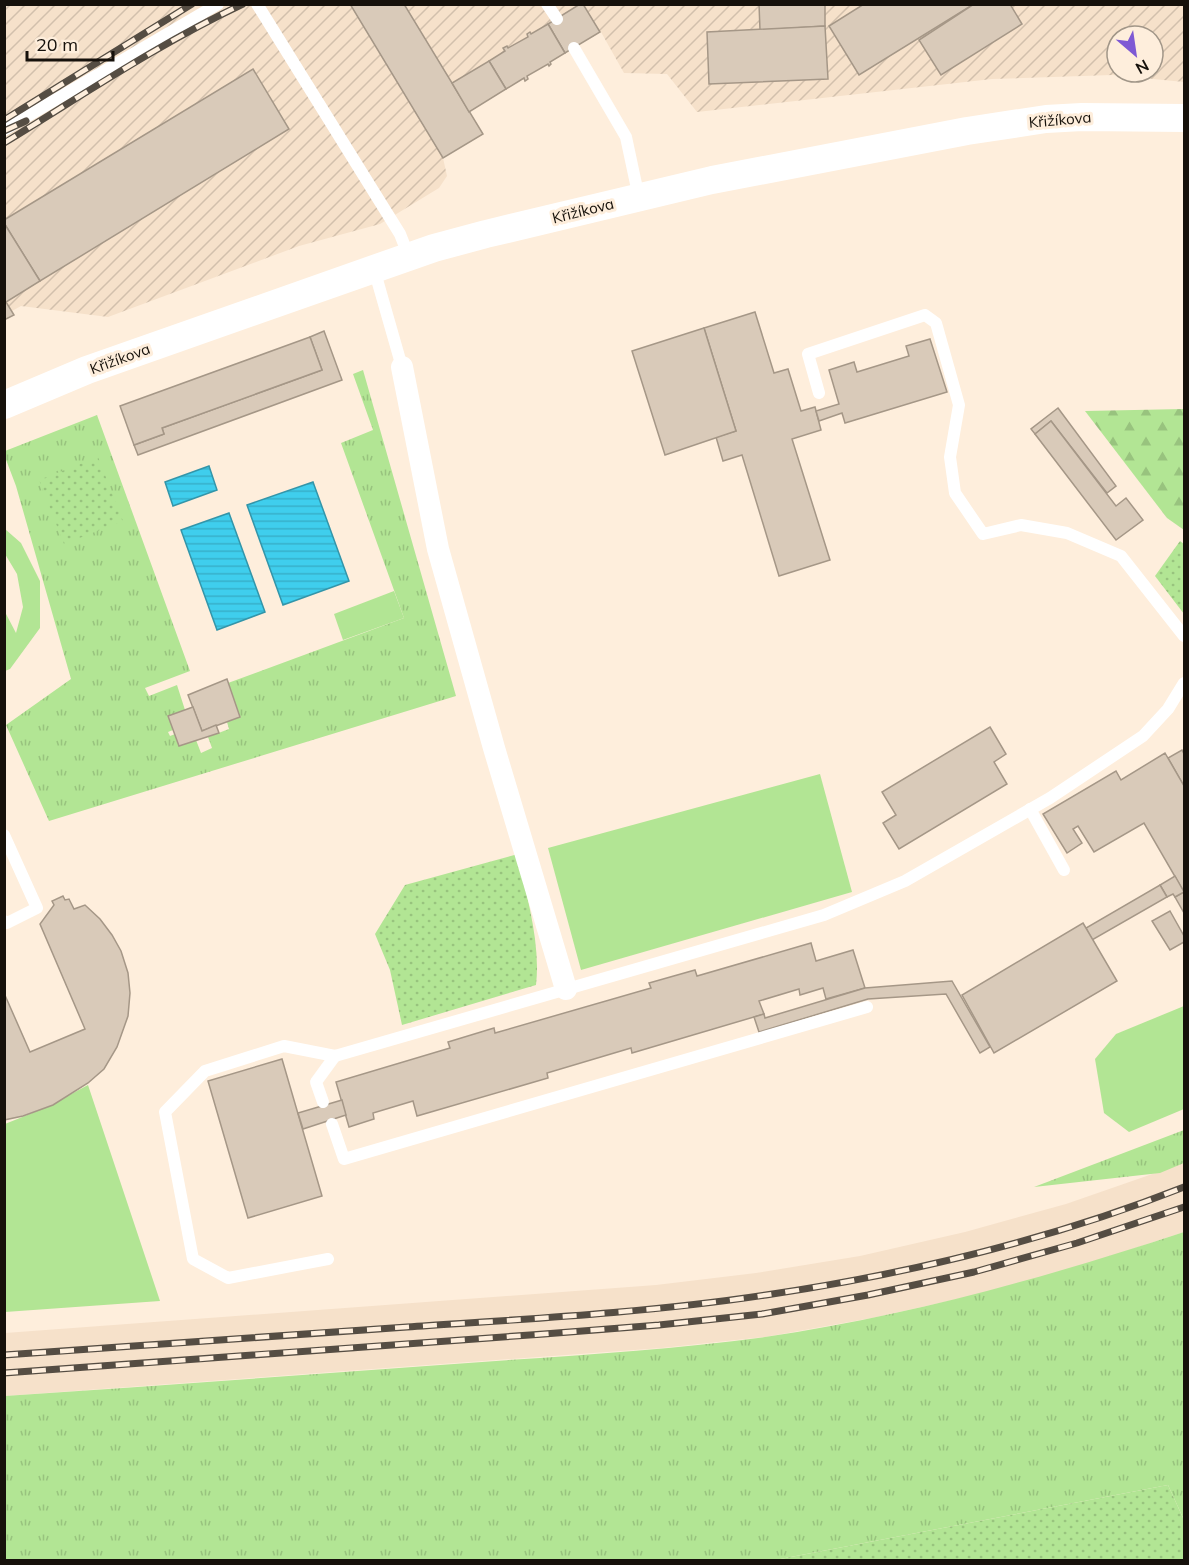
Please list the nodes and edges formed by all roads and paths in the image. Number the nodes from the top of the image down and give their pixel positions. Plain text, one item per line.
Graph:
1 (218, 4) edge
2 (257, 4) edge
3 (547, 4) edge
4 (556, 19) dead end
5 (574, 48) dead end
6 (1185, 118) edge
7 (4, 130) edge
8 (639, 198) junction
9 (409, 257) junction
10 (374, 269) junction
11 (402, 367) joint
12 (819, 393) dead end
13 (4, 405) edge
14 (1185, 636) edge
15 (1185, 683) edge
16 (1030, 809) junction
17 (4, 835) edge
18 (1064, 870) dead end
19 (4, 921) edge
20 (566, 989) junction
21 (867, 1007) dead end
22 (335, 1056) junction
23 (323, 1102) dead end
24 (332, 1124) dead end
25 (328, 1259) dead end

1 - 7 lane
2 - 9 lane
3 - 4 lane
5 - 8 lane
6 - 8 street, Křižíkova
8 - 9 street, Křižíkova
9 - 10 street, Křižíkova
10 - 11 lane
10 - 13 street, Křižíkova
11 - 20 street
12 - 14 lane
15 - 16 lane
16 - 18 lane
16 - 20 lane
17 - 19 lane
20 - 22 lane
21 - 24 lane
22 - 23 lane
22 - 25 lane

